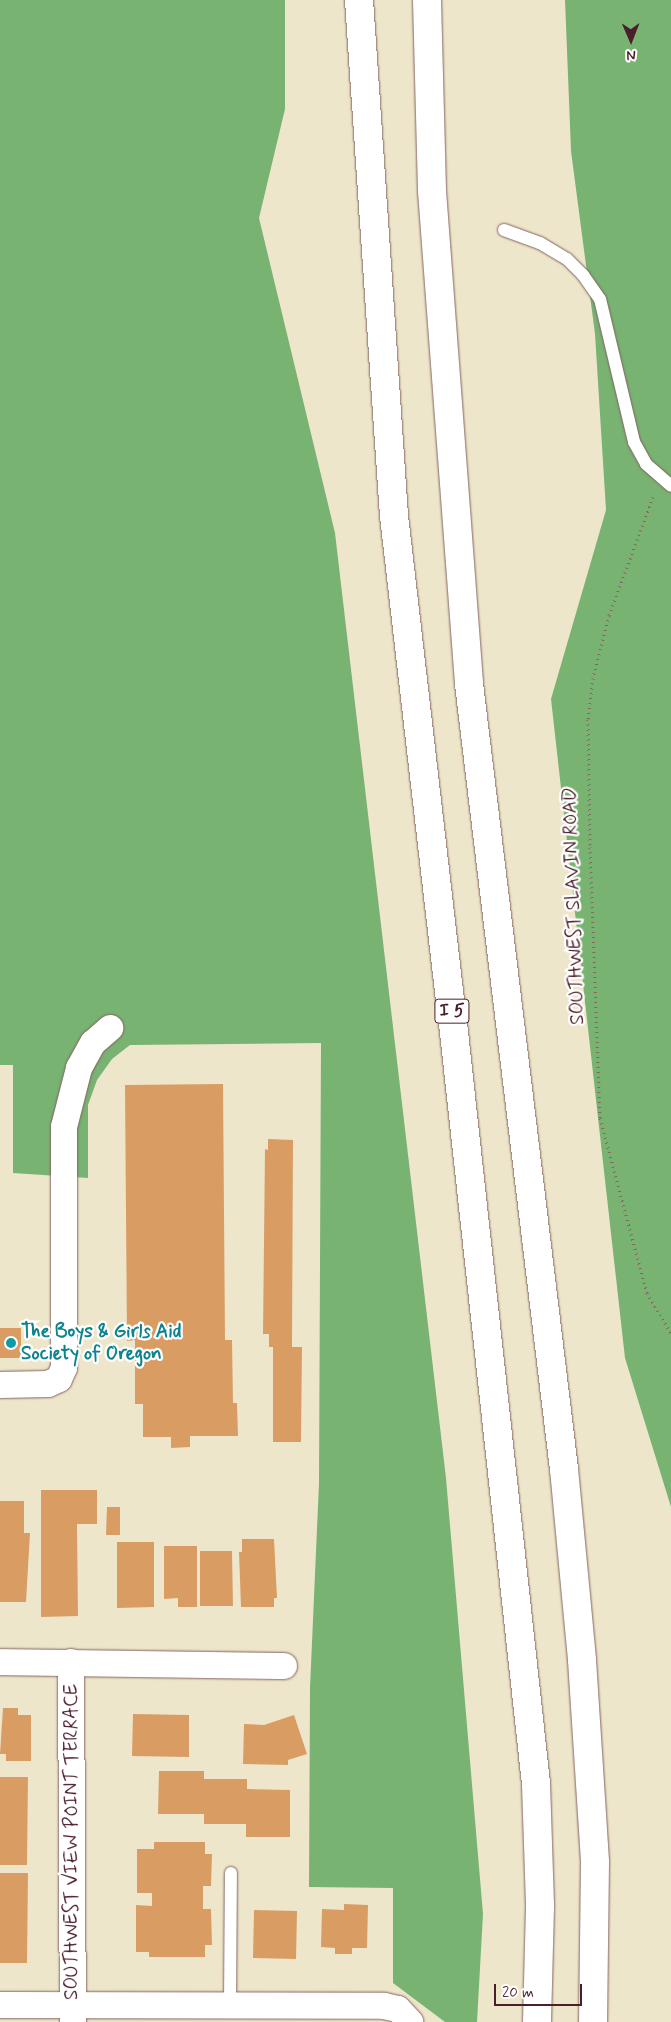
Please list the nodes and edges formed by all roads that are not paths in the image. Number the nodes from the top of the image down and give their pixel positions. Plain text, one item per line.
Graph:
1 (359, 0) edge
2 (427, 0) edge
3 (504, 230) dead end
4 (671, 486) edge
5 (110, 1028) dead end
6 (0, 1385) edge
7 (0, 1662) edge
8 (71, 1662) junction
9 (284, 1666) dead end
10 (231, 1873) dead end
11 (0, 2005) edge
12 (230, 2005) junction
13 (73, 2013) edge
14 (408, 2017) edge
15 (537, 2022) edge
16 (594, 2022) edge

1 - 15 highway, I 5
2 - 16 highway
3 - 4 lane
5 - 6 street
7 - 8 street
8 - 9 street
8 - 13 street, SOUTHWEST VIEW POINT TERRACE
10 - 12 lane
11 - 13 street
12 - 13 street
12 - 14 street

